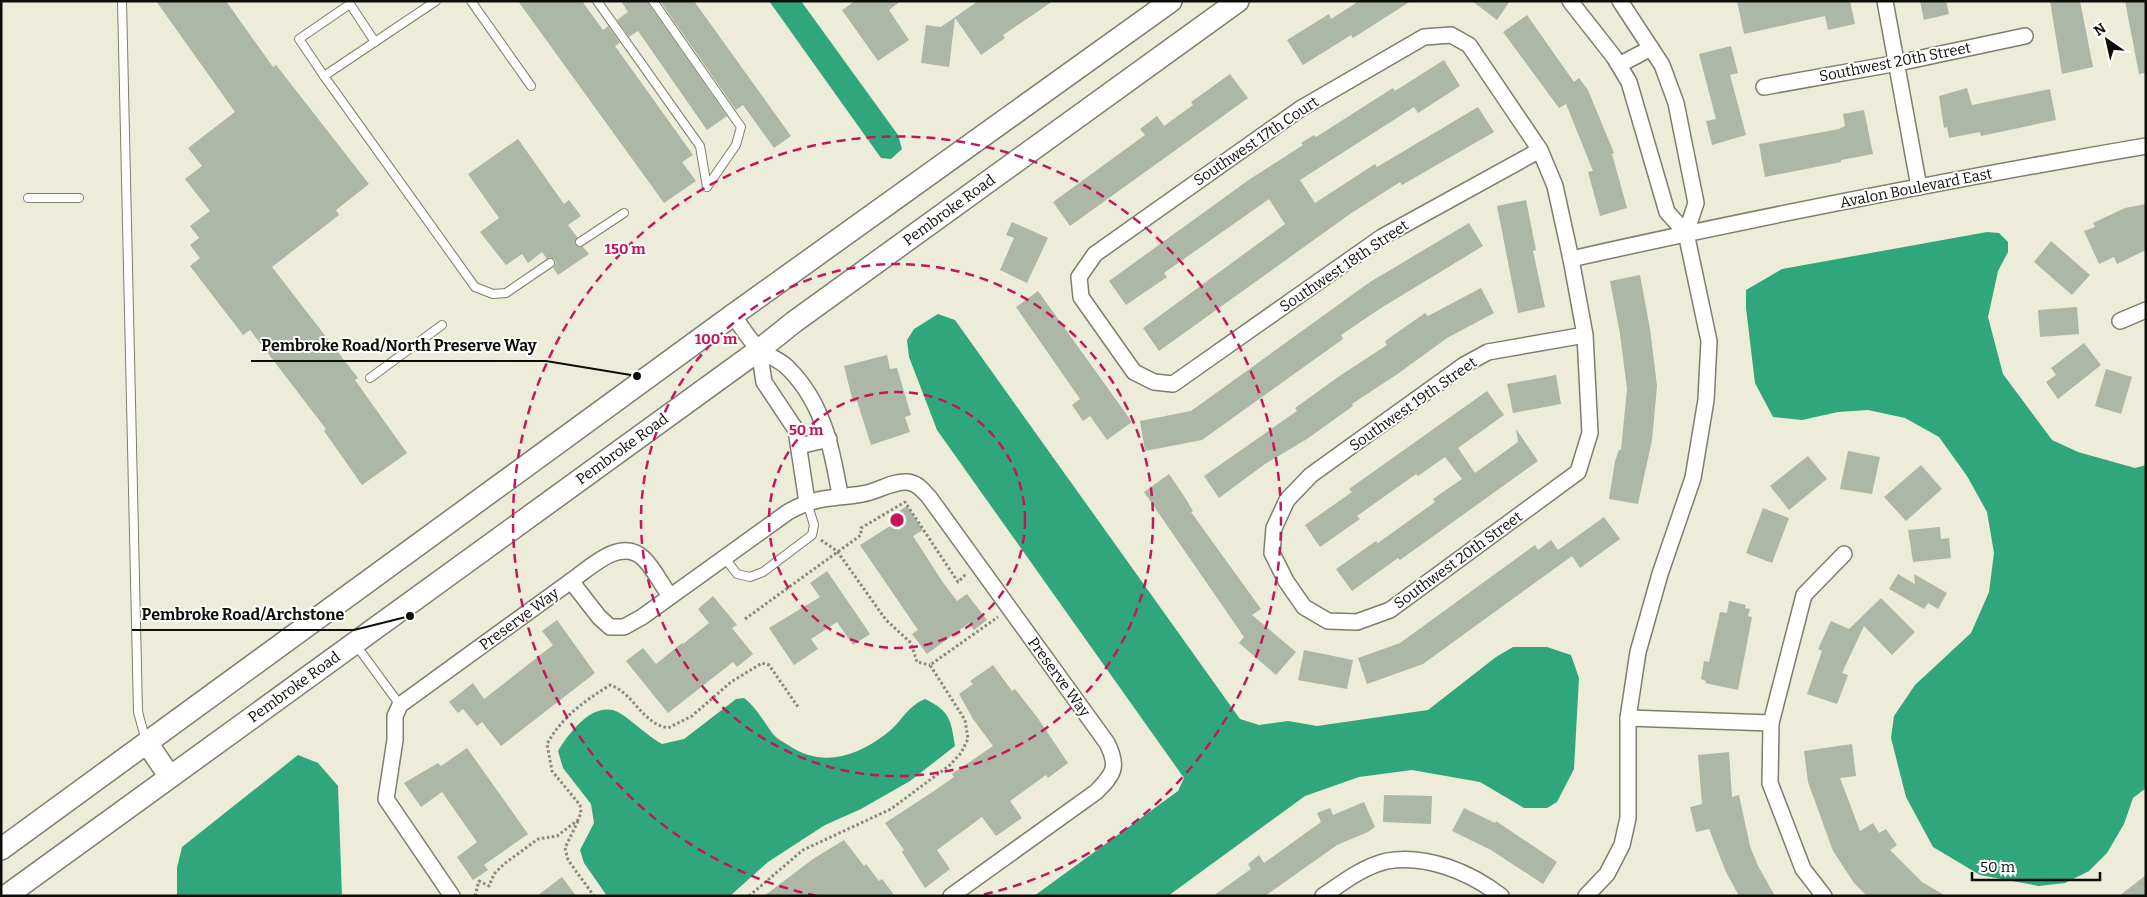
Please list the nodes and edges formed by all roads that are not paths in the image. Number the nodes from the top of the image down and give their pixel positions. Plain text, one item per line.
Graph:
1 (122, 1) edge
2 (436, 1) edge
3 (471, 1) edge
4 (597, 1) edge
5 (653, 1) edge
6 (1171, 1) edge
7 (1238, 1) edge
8 (1570, 1) edge
9 (1620, 1) edge
10 (1885, 1) edge
11 (2025, 36) dead end
12 (375, 42) junction
13 (1650, 48) junction
14 (1898, 63) junction
15 (1619, 65) junction
16 (324, 76) junction
17 (531, 86) dead end
18 (1764, 88) dead end
19 (2146, 146) edge
20 (1540, 150) junction
21 (1918, 188) junction
22 (28, 198) dead end
23 (78, 198) dead end
24 (624, 213) dead end
25 (1686, 233) junction
26 (580, 242) dead end
27 (1571, 259) junction
28 (550, 263) dead end
29 (2146, 310) edge
30 (733, 315) junction
31 (2120, 321) dead end
32 (442, 325) dead end
33 (1585, 335) junction
34 (759, 350) junction
35 (370, 378) dead end
36 (1154, 382) joint
37 (829, 439) junction
38 (799, 446) junction
39 (840, 495) junction
40 (807, 502) junction
41 (1844, 554) dead end
42 (724, 558) junction
43 (571, 581) junction
44 (670, 596) junction
45 (1328, 622) joint
46 (354, 643) junction
47 (400, 705) junction
48 (1628, 718) junction
49 (1771, 722) junction
50 (147, 743) junction
51 (170, 777) junction
52 (1, 849) edge
53 (6, 896) edge
54 (452, 896) edge
55 (951, 896) edge
56 (1323, 896) edge
57 (1501, 896) edge
58 (1586, 896) edge
59 (1824, 896) edge

1 - 50 lane
2 - 12 lane
3 - 17 lane
4 - 5 lane
6 - 30 main road
7 - 34 main road, Pembroke Road
8 - 15 street
9 - 13 street
10 - 14 street
11 - 14 street, Southwest 20th Street
12 - 16 lane
12 - 16 lane
13 - 15 street
13 - 25 street
14 - 18 street, Southwest 20th Street
14 - 21 street
15 - 25 street
16 - 28 lane
19 - 21 street, Avalon Boulevard East
20 - 27 street
20 - 36 street, Southwest 18th Street
20 - 36 street, Southwest 17th Court
21 - 25 street, Avalon Boulevard East
22 - 23 lane
24 - 26 lane
25 - 27 street, Avalon Boulevard East
25 - 48 street
27 - 33 street
29 - 31 street
30 - 34 street
30 - 50 main road
32 - 35 lane
33 - 45 street, Southwest 20th Street
33 - 45 street, Southwest 19th Street
34 - 37 street
34 - 38 street
34 - 46 main road, Pembroke Road
37 - 38 street
37 - 39 street
38 - 40 street
39 - 40 street, Preserve Way
39 - 55 street, Preserve Way
40 - 42 street, Preserve Way
40 - 42 lane
41 - 49 street
42 - 44 street, Preserve Way
43 - 44 street
43 - 44 street, Preserve Way
43 - 47 street, Preserve Way
46 - 47 lane
46 - 51 main road, Pembroke Road
47 - 54 street
48 - 49 street
48 - 58 street
49 - 59 street
50 - 51 main road
50 - 52 main road
51 - 53 main road, Pembroke Road
56 - 57 street

